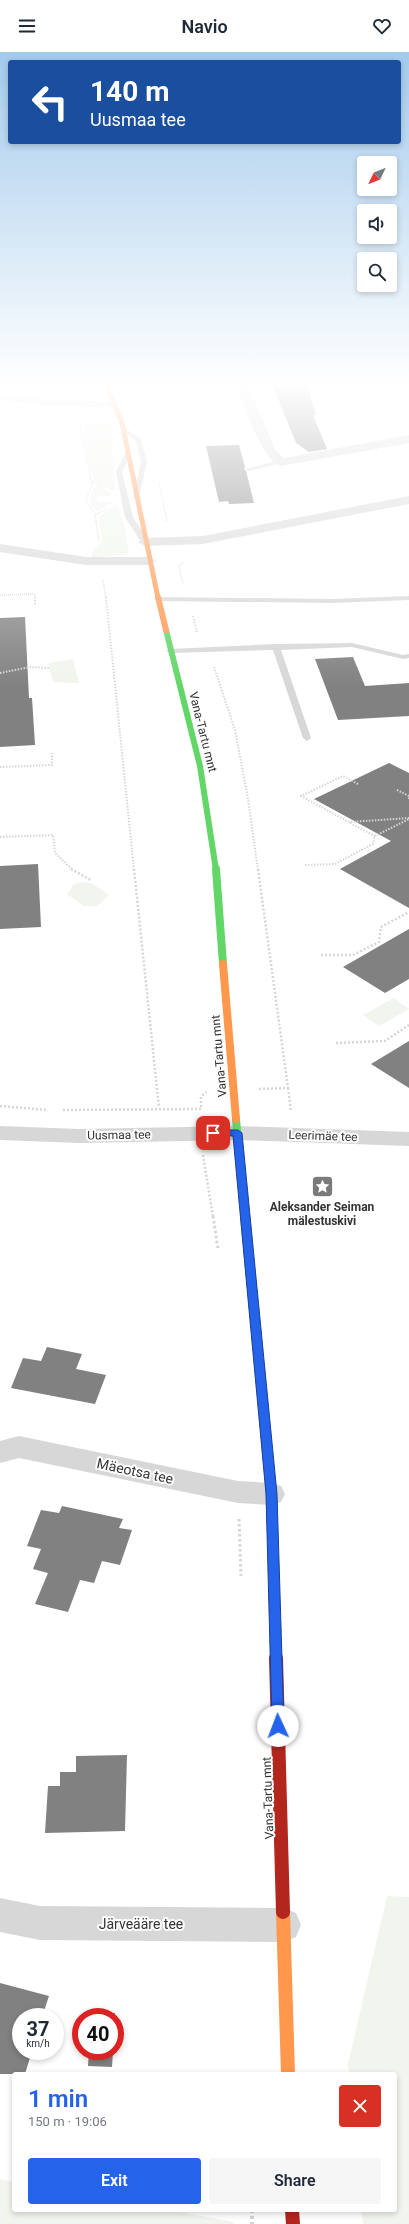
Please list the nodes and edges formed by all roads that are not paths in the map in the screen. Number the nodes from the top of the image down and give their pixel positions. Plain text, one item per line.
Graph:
1 (123, 485) edge
2 (134, 485) edge
3 (139, 485) edge
4 (136, 497) junction
5 (409, 500) edge
6 (146, 542) junction
7 (0, 548) edge
8 (149, 561) junction
9 (409, 598) edge
10 (158, 599) junction
11 (276, 646) junction
12 (170, 651) junction
13 (409, 656) edge
14 (307, 738) dead end
15 (0, 1133) edge
16 (238, 1133) junction
17 (409, 1139) edge
18 (0, 1452) edge
19 (271, 1494) junction
20 (0, 1915) edge
21 (284, 1925) junction
22 (288, 2072) edge
23 (292, 2212) edge
24 (293, 2224) edge

1 - 6 lane
2 - 4 street, Vana-Tartu mnt
3 - 4 lane
4 - 6 street, Vana-Tartu mnt
5 - 6 street
6 - 8 street, Vana-Tartu mnt
7 - 8 street
8 - 10 street, Vana-Tartu mnt
9 - 10 lane
10 - 12 street, Vana-Tartu mnt
11 - 12 lane
11 - 13 lane
11 - 14 lane
12 - 16 street, Vana-Tartu mnt
15 - 16 street, Uusmaa tee
16 - 17 street, Leerimäe tee
16 - 19 street, Vana-Tartu mnt
18 - 19 street, Mäeotsa tee
19 - 21 street, Vana-Tartu mnt
20 - 21 street, Järveääre tee
21 - 22 street, Vana-Tartu mnt
23 - 24 street

